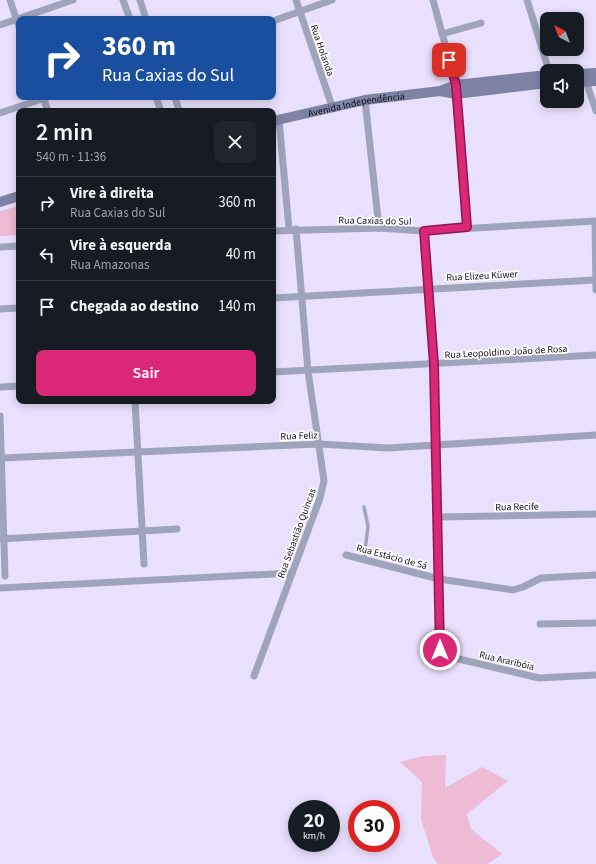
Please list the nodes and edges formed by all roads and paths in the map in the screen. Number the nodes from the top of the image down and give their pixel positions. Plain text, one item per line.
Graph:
1 (10, 0) edge
2 (73, 0) edge
3 (123, 0) edge
4 (140, 0) edge
5 (296, 0) edge
6 (332, 0) edge
7 (433, 0) edge
8 (527, 0) edge
9 (300, 11) junction
10 (35, 16) edge
11 (129, 16) edge
12 (145, 16) edge
13 (16, 17) edge
14 (276, 20) edge
15 (16, 23) edge
16 (481, 23) dead end
17 (0, 25) edge
18 (442, 34) junction
19 (547, 64) edge
20 (596, 73) edge
21 (540, 76) edge
22 (584, 78) edge
23 (508, 83) junction
24 (540, 83) edge
25 (456, 90) junction
26 (39, 100) edge
27 (365, 100) junction
28 (332, 106) junction
29 (596, 111) edge
30 (0, 113) edge
31 (276, 120) edge
32 (16, 197) edge
33 (0, 202) edge
34 (595, 222) edge
35 (467, 227) junction
36 (379, 228) junction
37 (293, 229) junction
38 (276, 230) edge
39 (424, 231) junction
40 (16, 246) edge
41 (0, 247) edge
42 (595, 280) edge
43 (429, 288) junction
44 (596, 290) edge
45 (302, 297) junction
46 (276, 298) edge
47 (16, 308) edge
48 (0, 309) edge
49 (596, 355) edge
50 (434, 364) junction
51 (308, 371) junction
52 (276, 372) edge
53 (16, 386) edge
54 (0, 387) edge
55 (135, 404) edge
56 (0, 416) edge
57 (0, 428) edge
58 (596, 435) edge
59 (319, 444) junction
60 (435, 445) junction
61 (138, 453) junction
62 (2, 458) junction
63 (1, 472) edge
64 (364, 507) dead end
65 (596, 514) edge
66 (438, 517) junction
67 (177, 529) dead end
68 (143, 532) junction
69 (2, 539) edge
70 (346, 555) dead end
71 (364, 559) junction
72 (144, 564) dead end
73 (292, 573) junction
74 (596, 575) edge
75 (5, 576) dead end
76 (439, 579) junction
77 (0, 588) edge
78 (596, 623) edge
79 (540, 624) dead end
80 (596, 675) edge
81 (254, 676) dead end

1 - 13 street
2 - 10 street
3 - 11 street
4 - 12 street
5 - 9 street, Rua Holanda
6 - 9 street
7 - 18 street
8 - 19 street
9 - 14 street
9 - 28 street, Rua Holanda
15 - 17 street
16 - 18 street
18 - 25 street
20 - 22 street
21 - 23 street, Avenida Independência
22 - 29 street
23 - 24 street, Avenida Independência
23 - 25 street, Avenida Independência
25 - 27 street, Avenida Independência
25 - 35 street
26 - 30 street
27 - 28 street, Avenida Independência
27 - 36 street
28 - 31 street, Avenida Independência
31 - 37 street, Rua Sebastião Quincas
32 - 33 street
34 - 35 street, Rua Caxias do Sul
34 - 42 street
35 - 39 street, Rua Caxias do Sul
36 - 37 street, Rua Caxias do Sul
36 - 39 street, Rua Caxias do Sul
37 - 38 street, Rua Caxias do Sul
37 - 45 street, Rua Sebastião Quincas
39 - 43 street
40 - 41 street
42 - 43 street, Rua Elizeu Küwer
42 - 44 street
43 - 45 street, Rua Elizeu Küwer
43 - 50 street
45 - 46 street, Rua Elizeu Küwer
45 - 51 street, Rua Sebastião Quincas
47 - 48 street
49 - 50 street, Rua Leopoldino João de Rosa
50 - 51 street, Rua Leopoldino João de Rosa
50 - 60 street
51 - 52 street, Rua Leopoldino João de Rosa
51 - 59 street, Rua Sebastião Quincas
53 - 54 street
55 - 61 street
56 - 57 street
57 - 62 street
58 - 60 street, Rua Feliz
59 - 60 street, Rua Feliz
59 - 61 street, Rua Feliz
59 - 73 street, Rua Sebastião Quincas
60 - 66 street
61 - 62 street, Rua Feliz
61 - 68 street
62 - 63 street
63 - 69 street
64 - 71 lane
65 - 66 street, Rua Recife
66 - 76 street
67 - 68 street
68 - 69 street
68 - 72 street
69 - 75 street
70 - 71 street, Rua Estácio de Sá
71 - 76 street, Rua Estácio de Sá
73 - 77 street
73 - 81 street, Rua Sebastião Quincas
74 - 76 street, Rua Estácio de Sá
76 - 80 street, Rua Araribóia
78 - 79 street

